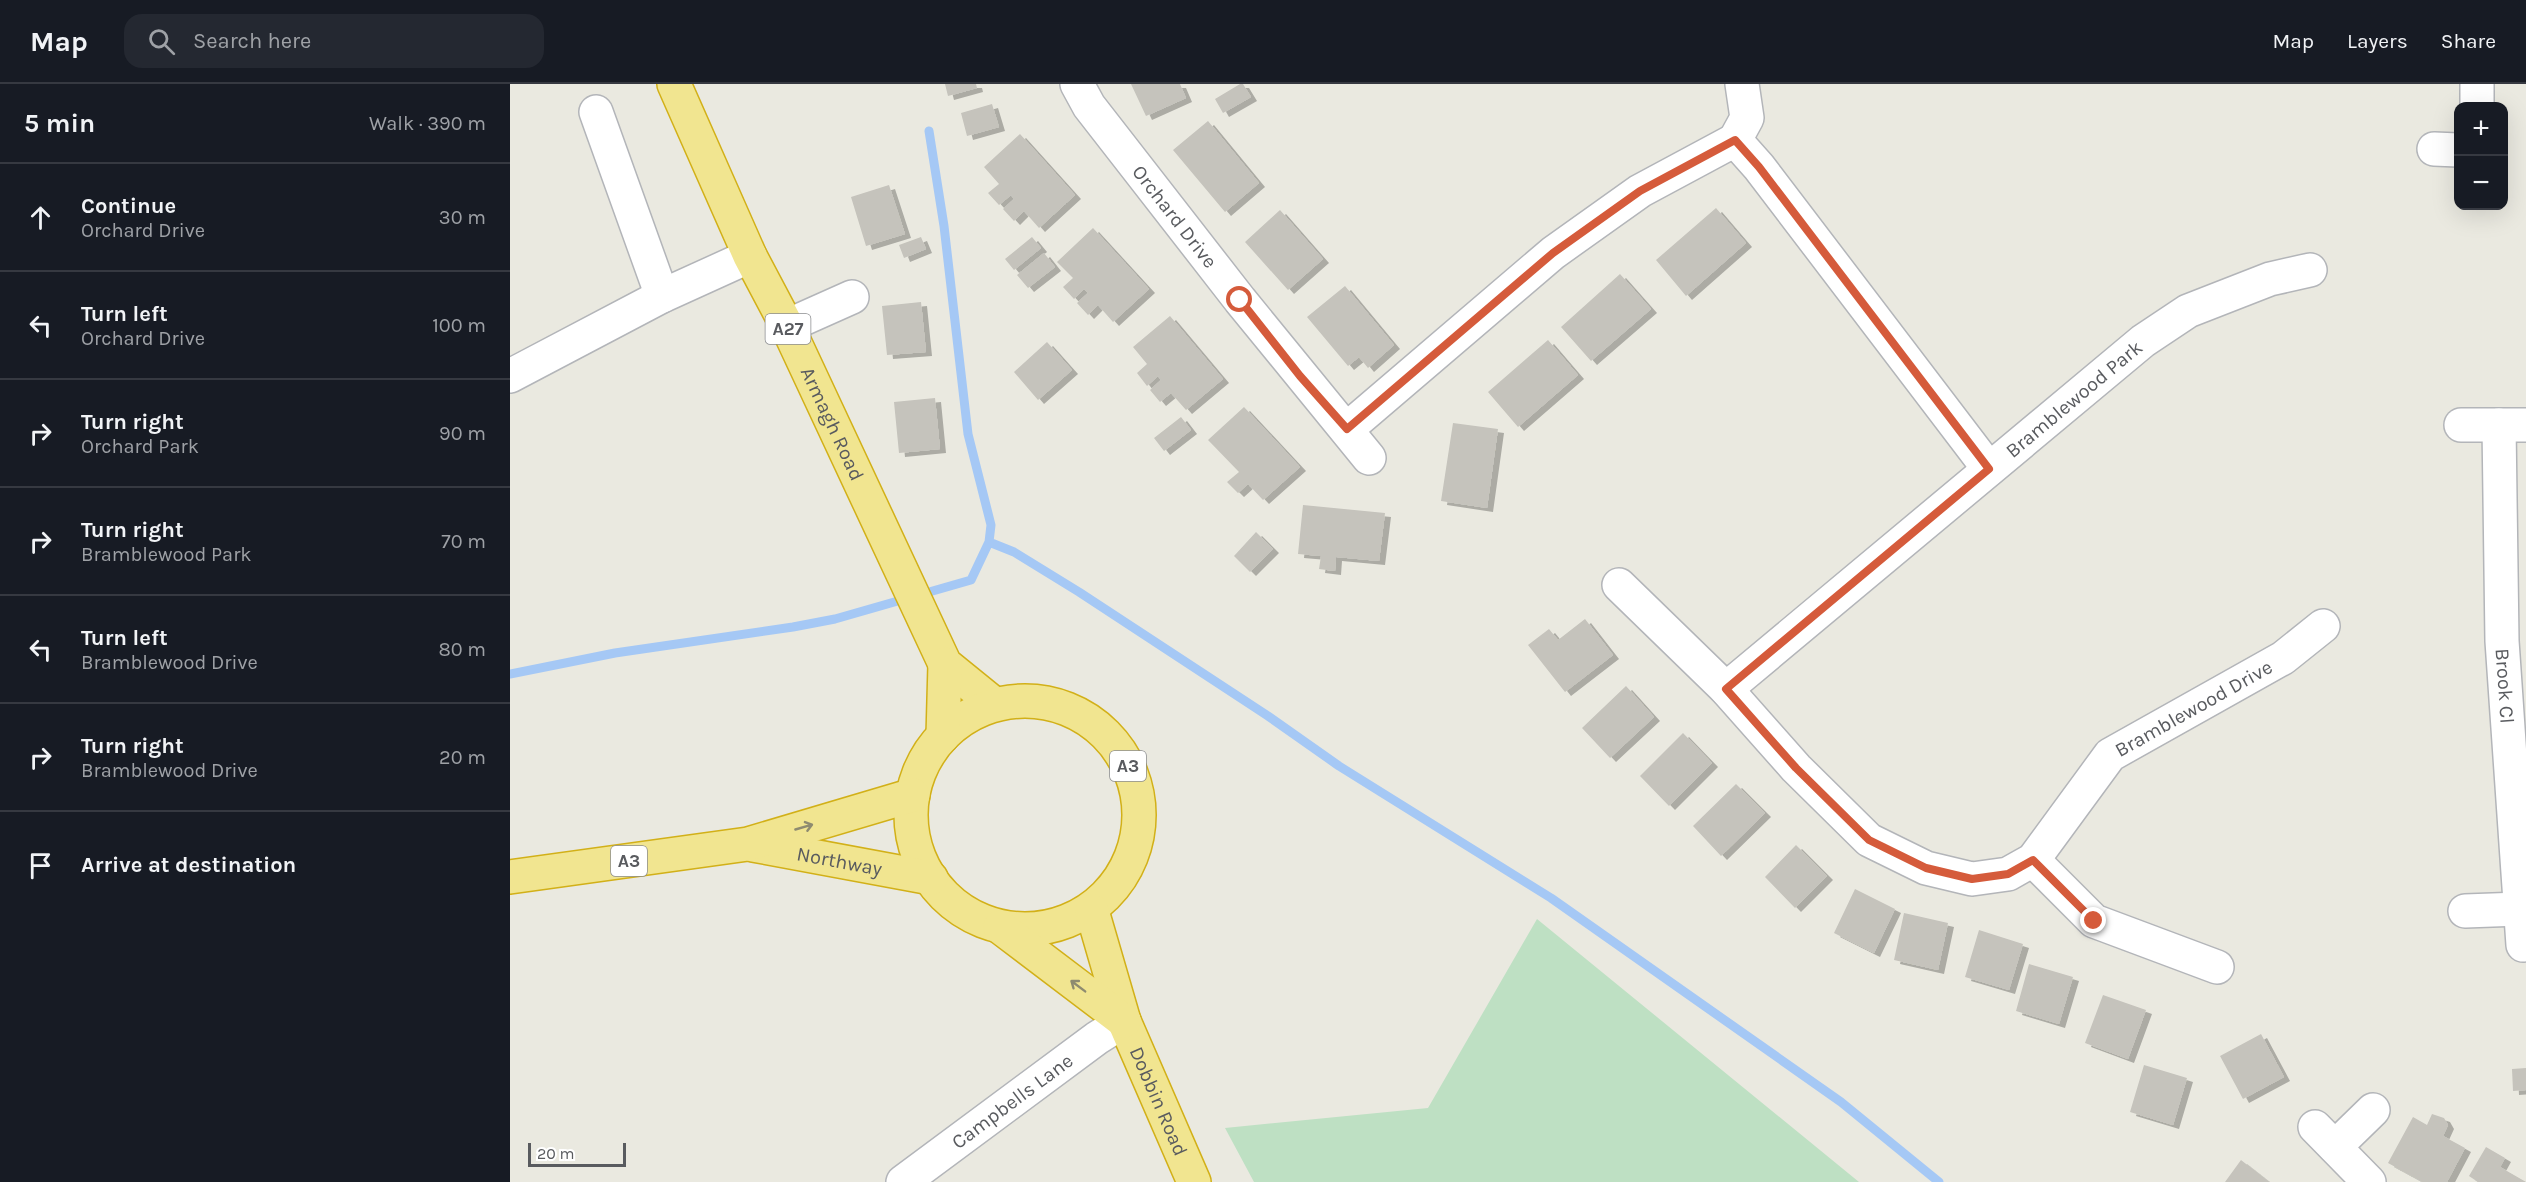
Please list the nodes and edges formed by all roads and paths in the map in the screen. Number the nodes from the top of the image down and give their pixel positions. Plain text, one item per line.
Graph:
1 (674, 84) edge
2 (1077, 84) edge
3 (1742, 84) edge
4 (2477, 84) edge
5 (2477, 102) edge
6 (596, 112) dead end
7 (1735, 140) junction
8 (750, 256) junction
9 (2310, 270) dead end
10 (662, 296) junction
11 (852, 297) dead end
12 (787, 326) junction
13 (510, 376) edge
14 (2461, 425) dead end
15 (2513, 425) edge
16 (1347, 429) junction
17 (1369, 458) dead end
18 (1989, 469) junction
19 (1618, 585) dead end
20 (2323, 626) dead end
21 (945, 664) junction
22 (1726, 689) junction
23 (993, 703) junction
24 (943, 736) junction
25 (913, 795) junction
26 (748, 844) junction
27 (2033, 860) junction
28 (510, 877) edge
29 (931, 878) junction
30 (2520, 909) junction
31 (2465, 910) dead end
32 (1092, 911) junction
33 (1000, 927) junction
34 (2523, 945) dead end
35 (2217, 968) dead end
36 (1124, 1021) junction
37 (2373, 1110) dead end
38 (903, 1182) edge
39 (1194, 1182) edge
40 (2369, 1182) edge

1 - 8 highway, Armagh Road / A27
2 - 16 street, Orchard Drive
3 - 7 street
4 - 5 street
6 - 10 street
7 - 16 street
7 - 18 street
8 - 10 street
8 - 12 highway, Armagh Road / A27
9 - 18 street, Bramblewood Park
10 - 13 street
11 - 12 street
12 - 21 highway, Armagh Road / A27
14 - 15 street, Brook Cl
15 - 30 street, Brook Cl
16 - 17 street, Orchard Drive
18 - 22 street, Bramblewood Park
19 - 22 street, Bramblewood Drive
20 - 27 street, Bramblewood Drive
21 - 23 highway, Armagh Road / A27
21 - 24 highway, Armagh Road / A27
22 - 27 street, Bramblewood Drive
23 - 24 highway, A3
23 - 32 highway, A3
24 - 25 highway, A3
26 -> 25 highway, Northway / A3
25 - 29 highway, A3
26 - 28 highway, Northway / A3
26 - 29 highway, Northway / A3
27 - 35 street
29 - 33 highway, A3
30 - 31 street
30 - 34 street, Brook Cl
32 - 33 highway, A3
32 - 36 highway, Dobbin Road / A3
36 -> 33 highway, Dobbin Road / A3
36 - 38 street, Campbells Lane
36 - 39 highway, Dobbin Road / A3
37 - 40 street

